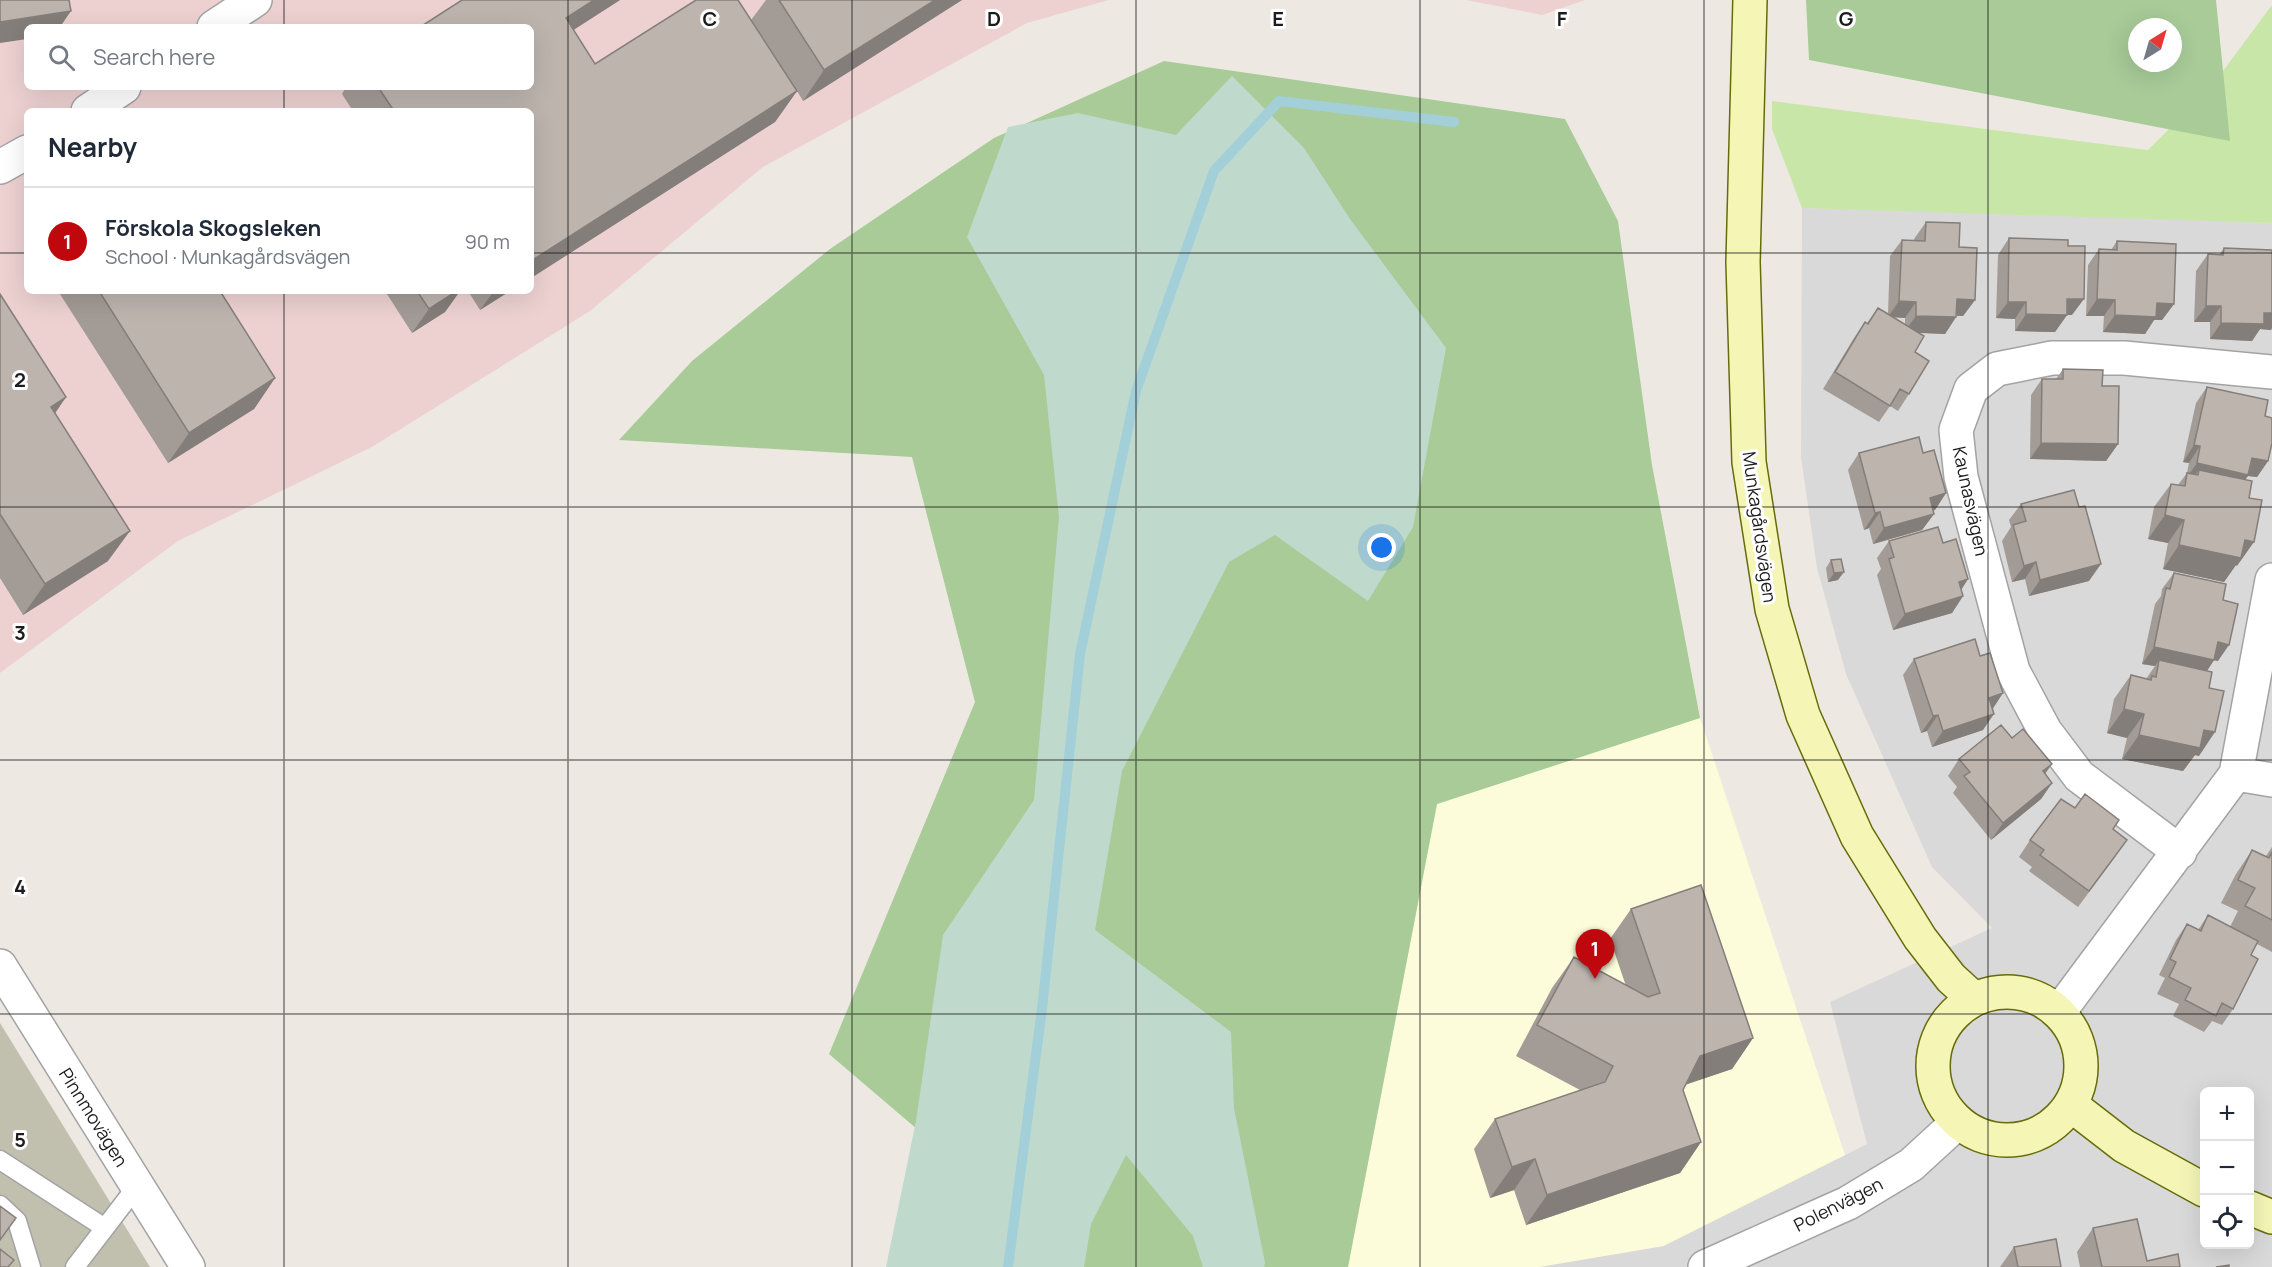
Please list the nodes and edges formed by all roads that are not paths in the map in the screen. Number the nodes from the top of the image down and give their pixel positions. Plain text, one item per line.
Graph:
1 (255, 0) edge
2 (1750, 0) edge
3 (219, 24) edge
4 (120, 90) edge
5 (92, 108) edge
6 (24, 154) edge
7 (0, 167) edge
8 (2272, 372) edge
9 (2272, 580) edge
10 (2236, 774) junction
11 (2272, 780) edge
12 (2180, 852) junction
13 (0, 966) edge
14 (1974, 999) junction
15 (2060, 1012) junction
16 (2071, 1105) junction
17 (1958, 1122) junction
18 (0, 1160) edge
19 (137, 1186) junction
20 (2200, 1187) edge
21 (0, 1205) edge
22 (2254, 1210) edge
23 (2272, 1217) edge
24 (105, 1228) junction
25 (31, 1267) edge
26 (75, 1267) edge
27 (188, 1267) edge
28 (1705, 1267) edge

1 - 3 street
2 - 14 street, Munkagårdsvägen
4 - 5 street
6 - 7 street
8 - 12 street, Kaunasvägen
9 - 10 street
10 - 11 street
10 - 12 street
12 - 15 street
13 - 19 street, Pinnmovägen
14 - 15 street
14 - 17 street
15 - 16 street
16 - 17 street
16 - 20 street
17 - 28 street, Polenvägen
18 - 24 lane
19 - 24 lane
19 - 27 street, Pinnmovägen
21 - 25 lane
22 - 23 street
24 - 26 lane

